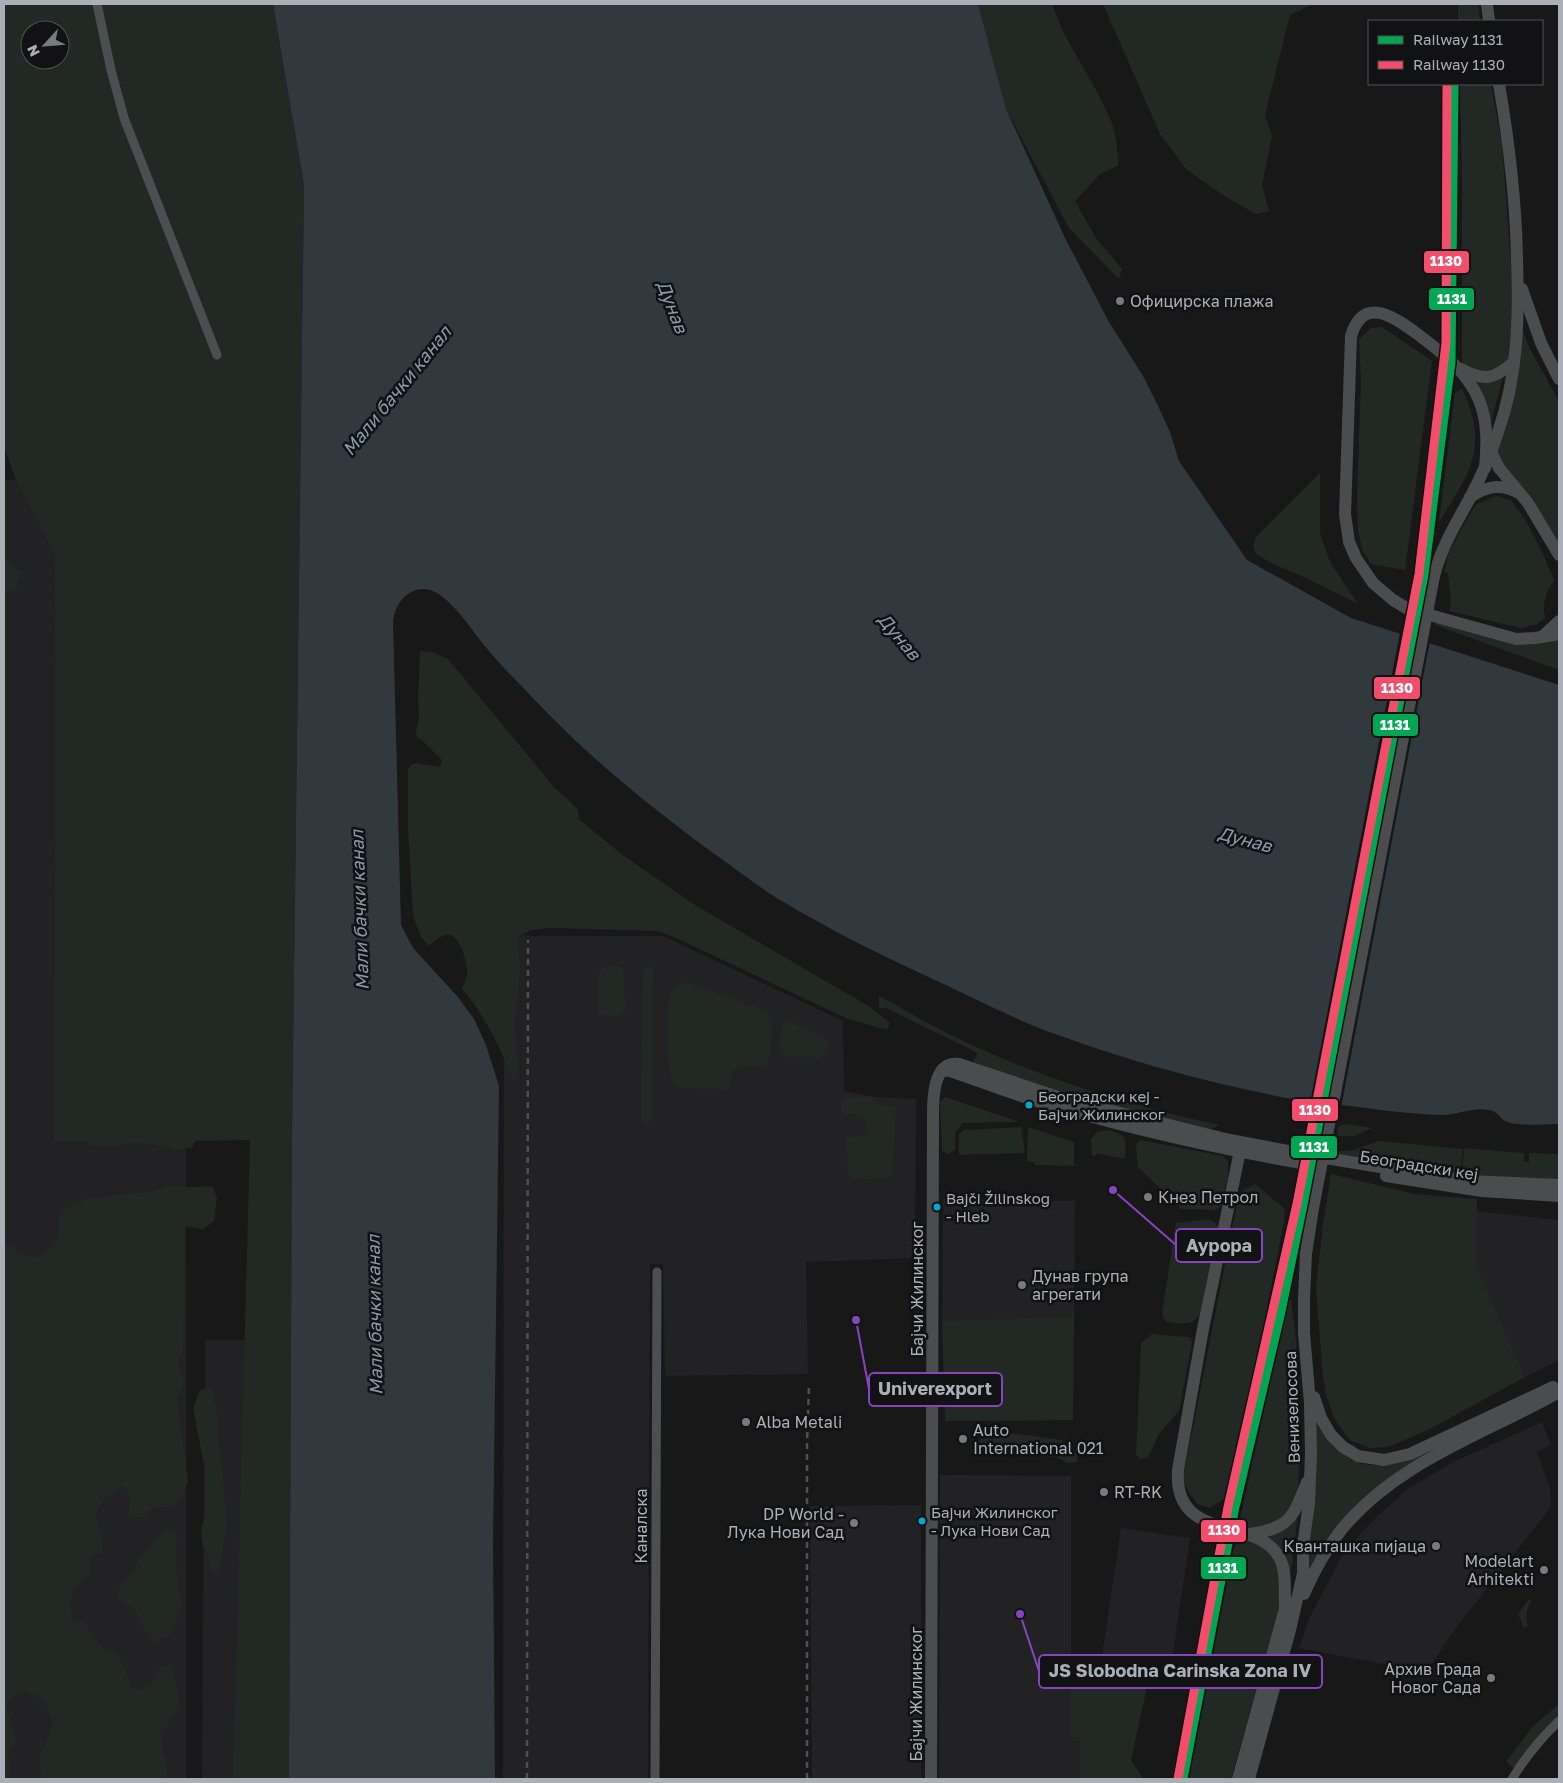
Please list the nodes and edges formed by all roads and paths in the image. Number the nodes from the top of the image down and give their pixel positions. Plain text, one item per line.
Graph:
1 (97, 4) edge
2 (1487, 4) edge
3 (1489, 20) edge
4 (1499, 85) edge
5 (1518, 271) junction
6 (217, 355) dead end
7 (1514, 362) junction
8 (1457, 367) junction
9 (1559, 379) edge
10 (1491, 452) junction
11 (1484, 468) junction
12 (1521, 494) junction
13 (1470, 497) junction
14 (1559, 553) edge
15 (1559, 621) edge
16 (1559, 634) edge
17 (1542, 637) junction
18 (942, 1070) joint
19 (1241, 1147) junction
20 (1559, 1186) edge
21 (1559, 1196) edge
22 (657, 1272) dead end
23 (1308, 1376) junction
24 (1559, 1388) edge
25 (1310, 1474) junction
26 (1246, 1534) junction
27 (1303, 1546) junction
28 (1285, 1607) junction
29 (1293, 1620) junction
30 (1559, 1721) edge
31 (655, 1779) edge
32 (932, 1779) edge
33 (1238, 1779) edge
34 (1249, 1779) edge
35 (1512, 1779) edge

1 - 6 street
2 - 3 main road
4 - 5 main road
5 - 7 main road, Венизелосова
5 - 9 main road
7 - 8 main road
7 - 10 main road, Венизелосова
8 - 11 main road
8 - 17 main road
10 - 11 main road, Венизелосова
10 - 12 main road
11 - 13 main road, Венизелосова
12 - 13 main road
12 - 14 main road
13 - 23 main road, Венизелосова, bridge
15 - 17 main road
16 - 17 main road
18 - 19 main road, Београдски кеј
18 - 32 main road, Бајчи Жилинског
19 - 20 main road, Београдски кеј
19 - 21 main road, Београдски кеј
19 - 26 main road
22 - 31 street, Каналска
23 - 24 main road
23 - 25 main road, Венизелосова
24 - 29 main road
25 - 26 main road
25 - 27 main road, Венизелосова
26 - 28 main road
27 - 28 main road, Венизелосова
27 - 29 main road, Венизелосова
28 - 33 main road, Венизелосова
29 - 34 main road, Венизелосова
30 - 35 street

